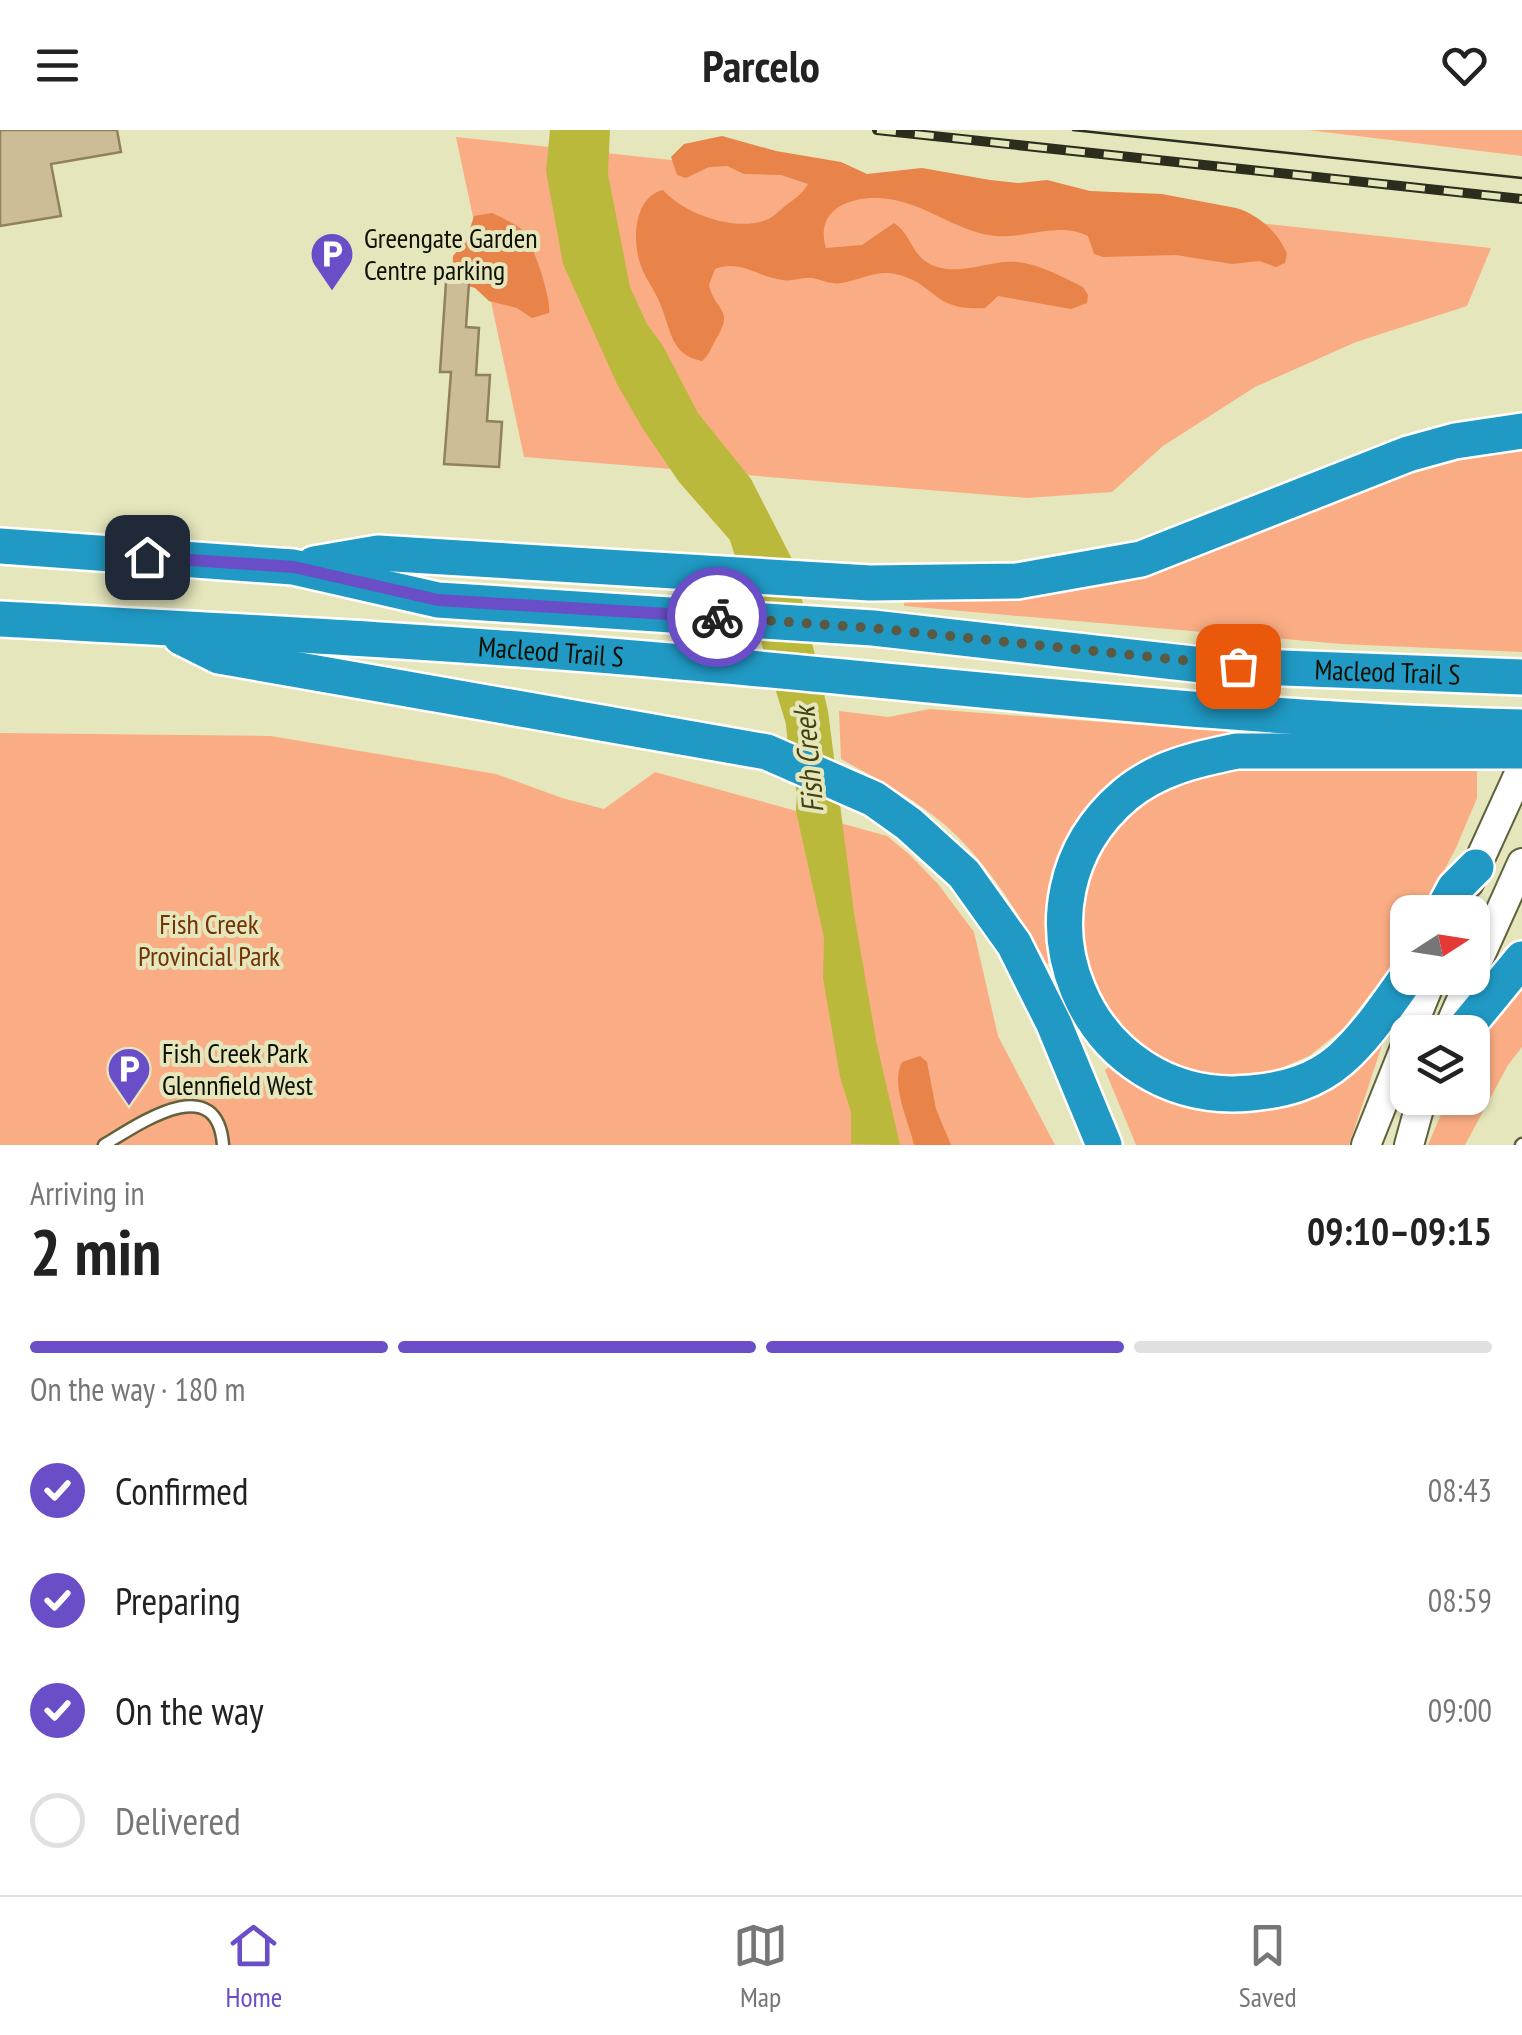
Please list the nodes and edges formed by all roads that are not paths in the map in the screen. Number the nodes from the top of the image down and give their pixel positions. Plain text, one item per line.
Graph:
1 (1522, 431) edge
2 (0, 546) edge
3 (294, 567) junction
4 (0, 619) edge
5 (162, 628) junction
6 (1522, 676) edge
7 (1522, 727) edge
8 (1522, 752) edge
9 (1522, 767) edge
10 (1522, 863) edge
11 (1476, 867) junction
12 (1452, 895) edge
13 (1465, 895) edge
14 (1490, 935) edge
15 (1522, 958) edge
16 (1394, 995) edge
17 (1476, 1015) edge
18 (1390, 1085) edge
19 (1418, 1115) edge
20 (104, 1145) edge
21 (224, 1145) edge
22 (1104, 1145) edge
23 (1366, 1145) edge
24 (1410, 1145) edge

1 - 3 highway
2 - 3 highway, Macleod Trail S
3 - 6 highway, Macleod Trail S
4 - 5 highway, Macleod Trail S
5 - 7 highway, Macleod Trail S
5 - 22 highway
8 - 16 highway
9 - 11 main road
10 - 14 main road
11 - 12 highway
11 - 13 main road
15 - 17 highway
18 - 23 main road
19 - 24 main road
20 - 21 lane

